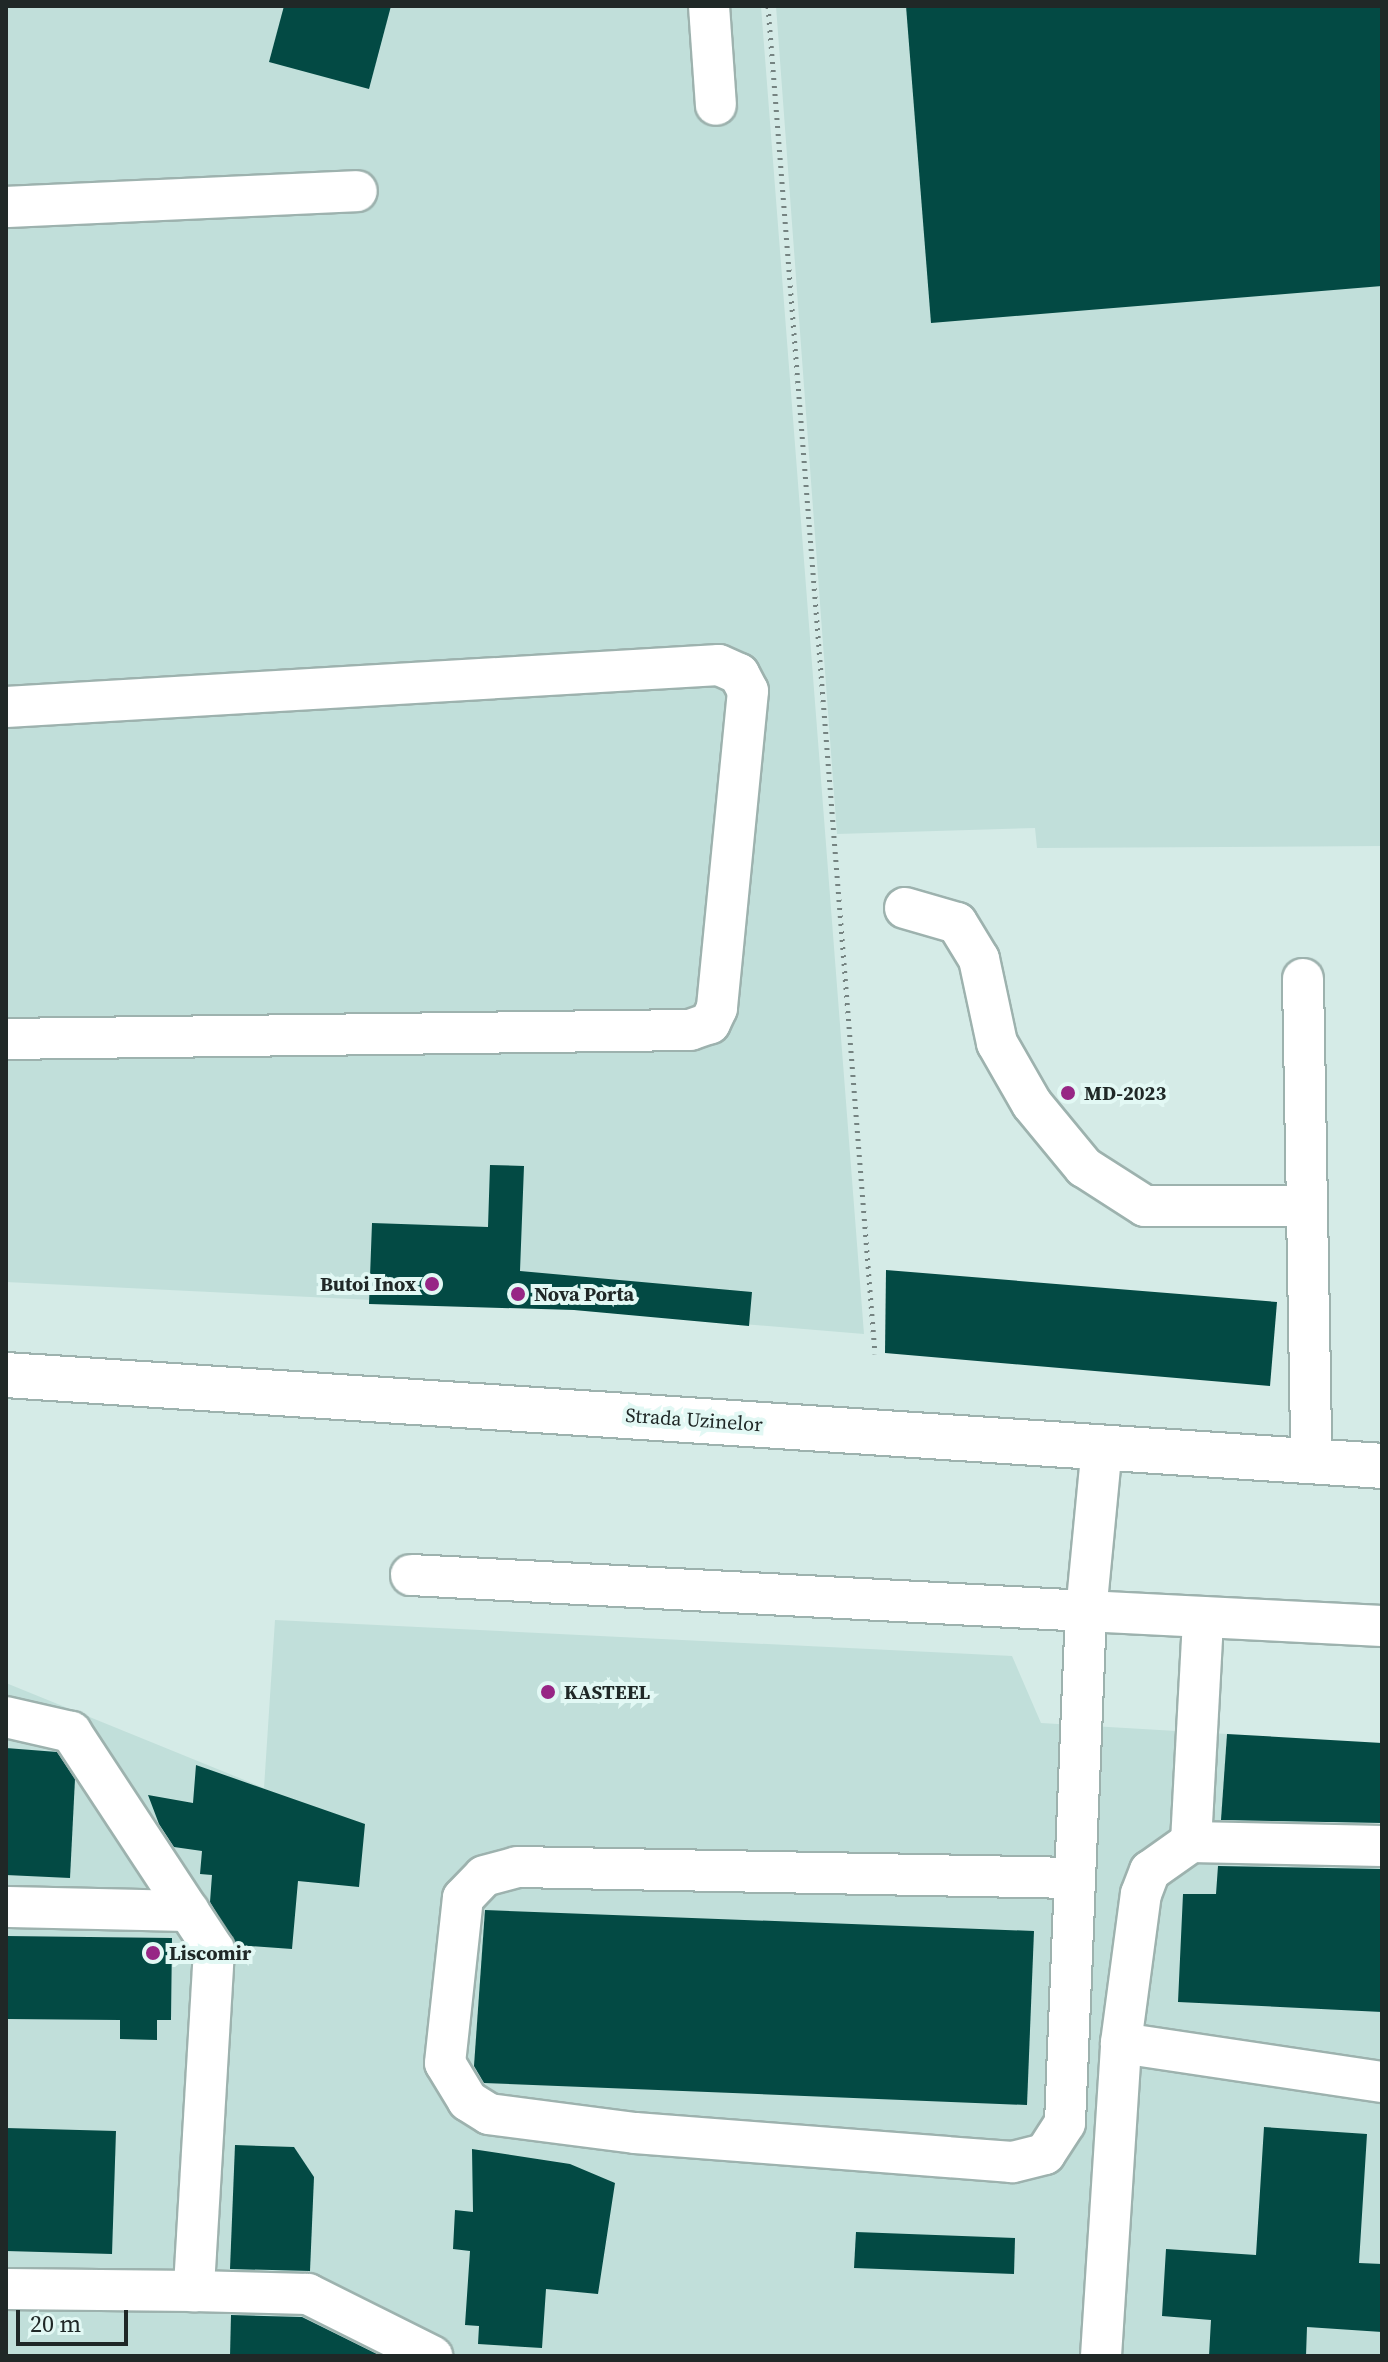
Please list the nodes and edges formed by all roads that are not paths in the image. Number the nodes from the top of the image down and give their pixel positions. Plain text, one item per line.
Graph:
1 (709, 6) edge
2 (716, 105) dead end
3 (357, 191) dead end
4 (6, 207) edge
5 (6, 707) edge
6 (905, 908) dead end
7 (1303, 979) dead end
8 (6, 1039) edge
9 (1307, 1206) junction
10 (6, 1375) edge
11 (1102, 1446) junction
12 (1311, 1461) junction
13 (1382, 1466) edge
14 (411, 1575) dead end
15 (1086, 1611) junction
16 (1203, 1617) junction
17 (1382, 1626) edge
18 (6, 1717) edge
19 (1191, 1842) junction
20 (1382, 1846) edge
21 (1075, 1878) junction
22 (6, 1907) edge
23 (189, 1911) junction
24 (1121, 2043) junction
25 (1382, 2082) edge
26 (6, 2289) edge
27 (194, 2291) junction
28 (432, 2356) edge
29 (1101, 2356) edge

1 - 2 lane
3 - 4 lane
5 - 8 lane
6 - 9 lane
7 - 9 lane
9 - 12 lane
10 - 11 main road, Strada Uzinelor
11 - 12 main road, Strada Uzinelor
11 - 15 lane
12 - 13 main road, Strada Uzinelor
14 - 15 lane
15 - 16 lane
15 - 21 lane
16 - 17 lane
16 - 19 lane
18 - 23 lane
19 - 20 lane
19 - 24 lane
21 - 21 lane
22 - 23 lane
23 - 27 lane
24 - 25 lane
24 - 29 lane
26 - 27 lane
27 - 28 lane

